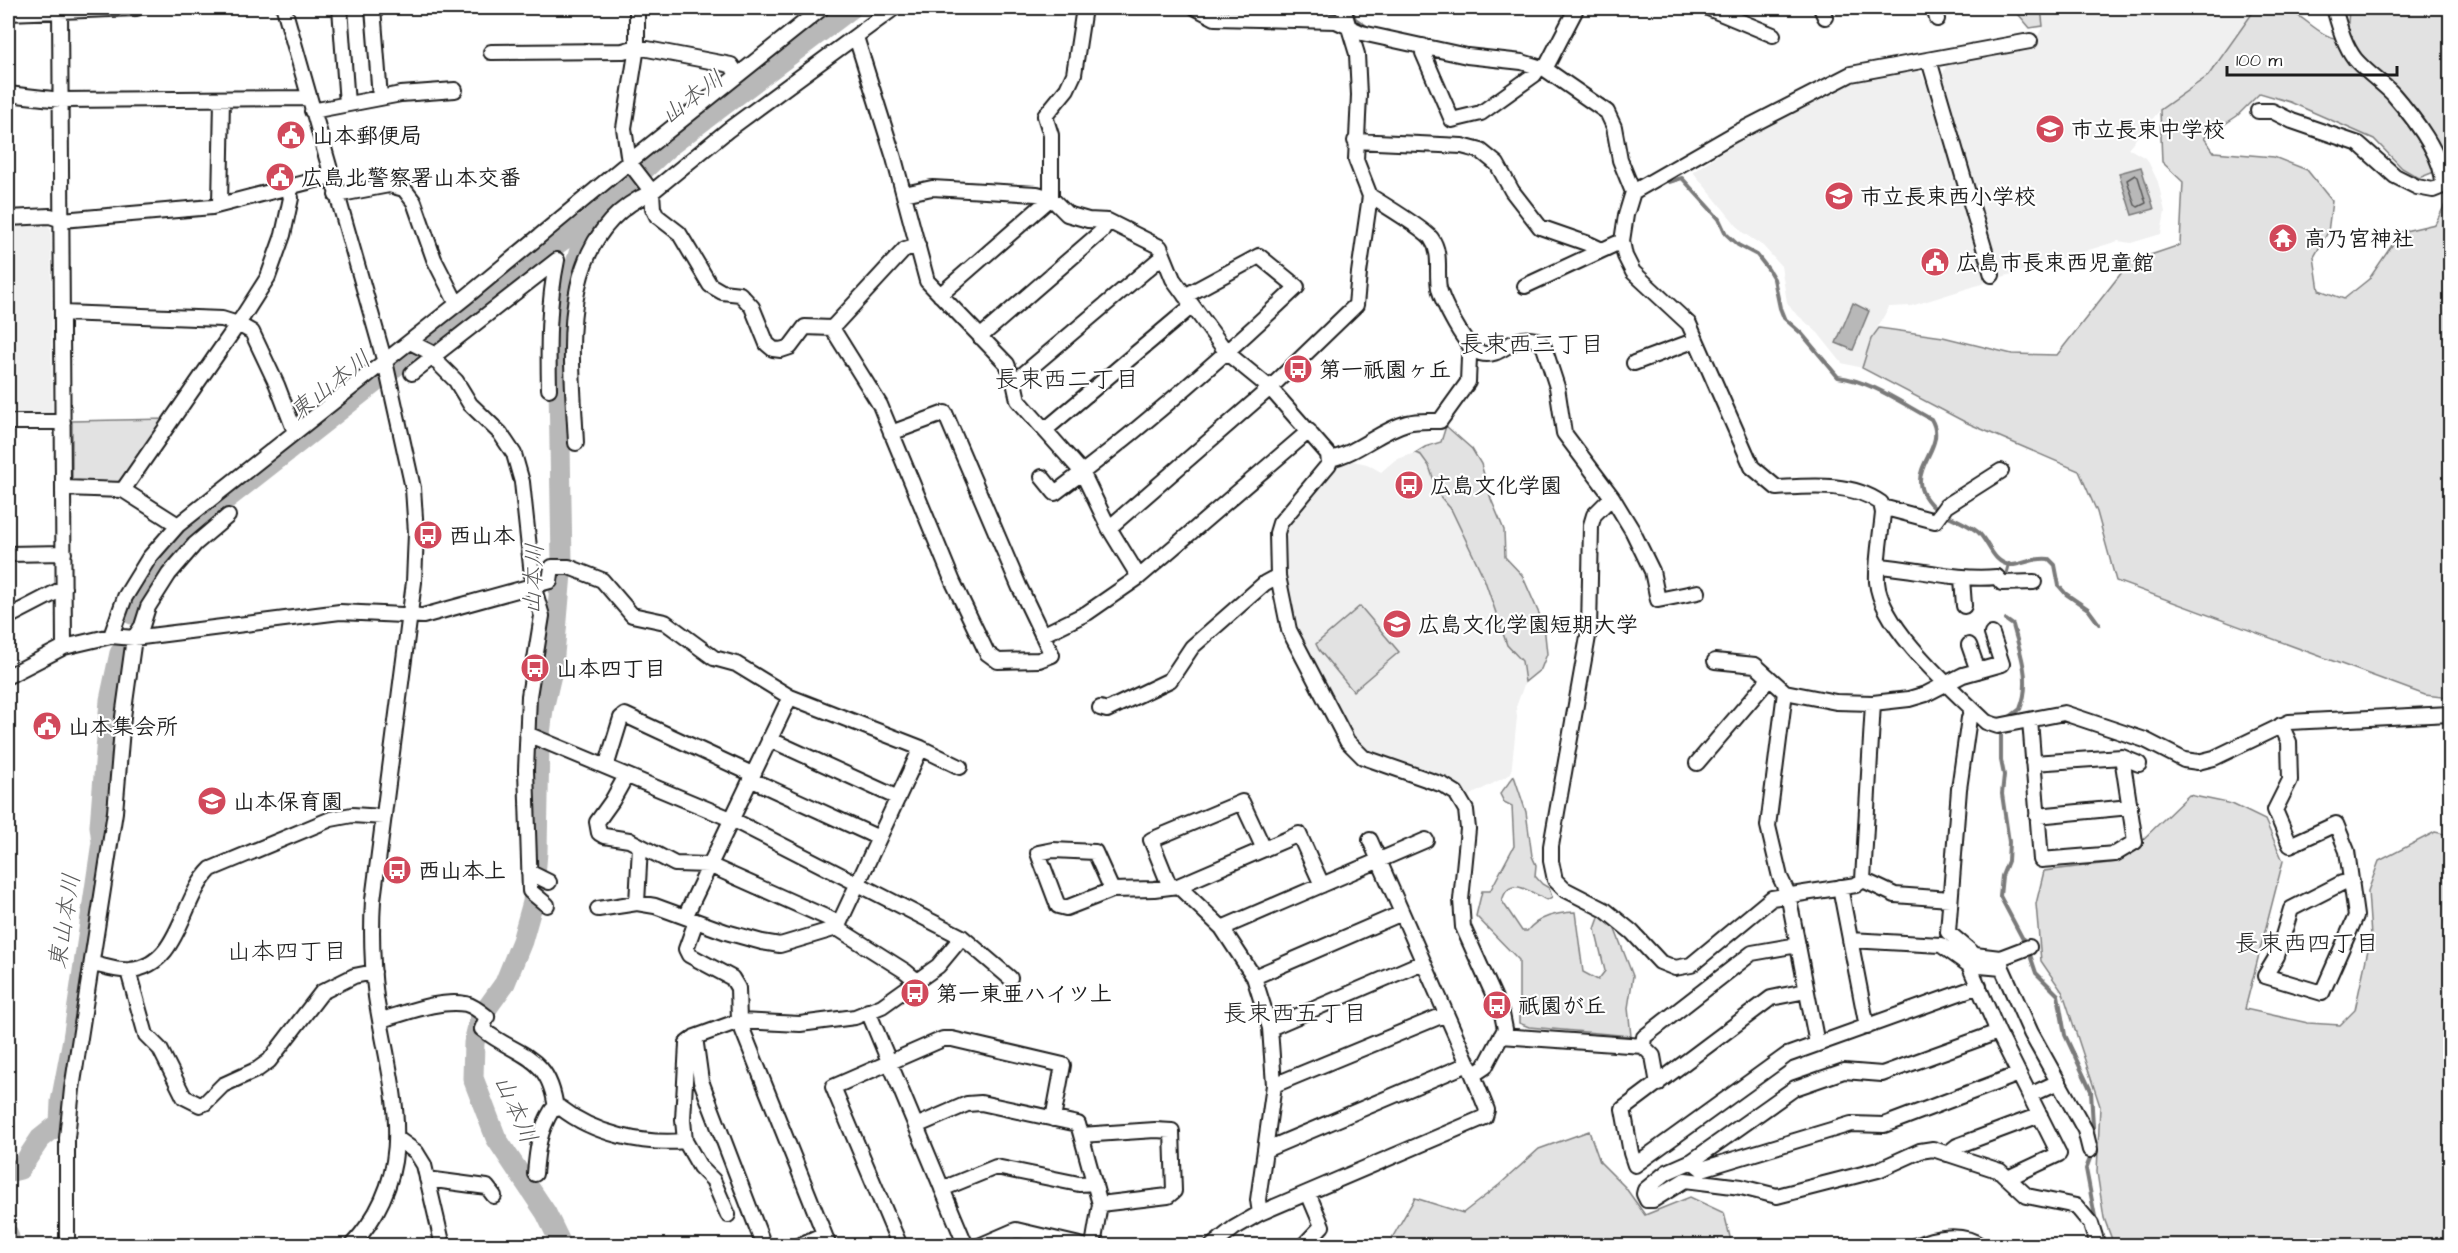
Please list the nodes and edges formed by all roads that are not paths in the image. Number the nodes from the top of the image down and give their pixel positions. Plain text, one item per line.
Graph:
1 (137, 8) edge
2 (284, 8) edge
3 (340, 8) edge
4 (372, 8) edge
5 (637, 8) edge
6 (822, 8) edge
7 (894, 8) edge
8 (1084, 8) edge
9 (1196, 8) edge
10 (1343, 8) edge
11 (1571, 8) edge
12 (1708, 8) edge
13 (2334, 8) edge
14 (60, 9) edge
15 (809, 12) edge
16 (8, 13) edge
17 (1349, 28) junction
18 (1773, 35) dead end
19 (856, 37) junction
20 (2030, 41) dead end
21 (637, 46) junction
22 (1423, 46) junction
23 (491, 52) dead end
24 (1929, 60) junction
25 (1542, 68) junction
26 (737, 74) junction
27 (455, 90) dead end
28 (8, 94) edge
29 (380, 98) junction
30 (222, 99) junction
31 (61, 100) junction
32 (310, 104) junction
33 (347, 104) junction
34 (2258, 111) dead end
35 (1355, 141) junction
36 (629, 162) junction
37 (330, 176) junction
38 (288, 187) junction
39 (652, 192) junction
40 (1633, 192) junction
41 (904, 194) junction
42 (336, 195) junction
43 (1370, 196) junction
44 (1051, 198) junction
45 (220, 204) junction
46 (8, 218) edge
47 (62, 220) junction
48 (1107, 221) junction
49 (1622, 241) junction
50 (918, 245) junction
51 (1602, 250) junction
52 (1164, 258) junction
53 (1992, 275) dead end
54 (1525, 286) dead end
55 (940, 295) junction
56 (1189, 301) junction
57 (457, 304) junction
58 (62, 313) junction
59 (238, 324) junction
60 (832, 327) junction
61 (980, 337) junction
62 (1696, 340) junction
63 (410, 342) junction
64 (1472, 350) junction
65 (1227, 353) junction
66 (433, 355) junction
67 (1634, 363) dead end
68 (386, 364) junction
69 (412, 373) dead end
70 (1014, 382) junction
71 (1270, 388) junction
72 (549, 389) dead end
73 (8, 422) edge
74 (63, 422) junction
75 (1045, 430) junction
76 (1309, 431) junction
77 (295, 432) junction
78 (891, 433) junction
79 (576, 443) dead end
80 (1330, 459) junction
81 (2001, 471) dead end
82 (1082, 472) junction
83 (1042, 477) dead end
84 (64, 488) junction
85 (123, 490) junction
86 (1612, 497) junction
87 (1882, 507) junction
88 (228, 516) dead end
89 (178, 525) junction
90 (1109, 528) junction
91 (64, 553) junction
92 (8, 554) edge
93 (1879, 566) junction
94 (1278, 576) junction
95 (1139, 577) junction
96 (1962, 579) junction
97 (2034, 582) dead end
98 (2002, 583) junction
99 (532, 585) junction
100 (64, 588) junction
101 (1698, 592) dead end
102 (2002, 598) dead end
103 (1964, 606) dead end
104 (8, 614) edge
105 (410, 616) junction
106 (1992, 634) dead end
107 (1042, 635) junction
108 (111, 636) junction
109 (134, 638) junction
110 (1969, 645) dead end
111 (64, 647) junction
112 (1715, 661) dead end
113 (1978, 671) junction
114 (8, 676) edge
115 (1769, 679) junction
116 (1947, 684) junction
117 (1785, 692) junction
118 (790, 697) junction
119 (1873, 703) junction
120 (1101, 708) dead end
121 (1972, 709) junction
122 (2451, 714) edge
123 (2030, 720) junction
124 (2281, 725) junction
125 (527, 734) junction
126 (769, 739) junction
127 (921, 748) junction
128 (2122, 757) junction
129 (1697, 763) dead end
130 (2033, 763) junction
131 (2139, 764) dead end
132 (606, 767) junction
133 (960, 767) dead end
134 (626, 776) junction
135 (751, 776) junction
136 (898, 798) junction
137 (2130, 807) junction
138 (2037, 816) junction
139 (384, 817) junction
140 (730, 819) junction
141 (879, 838) junction
142 (1370, 840) dead end
143 (1426, 840) dead end
144 (640, 846) junction
145 (1264, 849) junction
146 (1379, 860) junction
147 (709, 865) junction
148 (529, 872) junction
149 (1863, 880) junction
150 (2352, 880) junction
151 (549, 882) dead end
152 (858, 884) junction
153 (1322, 885) junction
154 (1174, 886) junction
155 (1840, 887) junction
156 (1112, 890) junction
157 (1788, 894) junction
158 (1950, 898) junction
159 (637, 903) junction
160 (547, 904) dead end
161 (598, 909) dead end
162 (1402, 913) junction
163 (690, 919) junction
164 (838, 926) junction
165 (1222, 928) junction
166 (962, 937) junction
167 (1850, 940) junction
168 (1798, 945) junction
169 (2027, 948) dead end
170 (1423, 962) junction
171 (2001, 963) junction
172 (93, 964) junction
173 (1969, 966) junction
174 (128, 971) junction
175 (374, 972) junction
176 (1010, 978) dead end
177 (1254, 978) junction
178 (917, 981) junction
179 (1978, 987) junction
180 (1806, 991) junction
181 (868, 1011) junction
182 (1446, 1014) junction
183 (381, 1020) junction
184 (739, 1021) junction
185 (1867, 1026) junction
186 (1270, 1028) junction
187 (1998, 1032) junction
188 (1501, 1036) junction
189 (695, 1037) junction
190 (1817, 1044) junction
191 (1643, 1046) junction
192 (890, 1063) junction
193 (1471, 1070) junction
194 (2019, 1074) junction
195 (2058, 1082) junction
196 (1658, 1083) junction
197 (1274, 1085) junction
198 (2030, 1095) junction
199 (556, 1109) junction
200 (2040, 1115) junction
201 (1053, 1119) junction
202 (916, 1126) junction
203 (1081, 1135) junction
204 (398, 1139) junction
205 (685, 1141) junction
206 (1265, 1150) junction
207 (2090, 1150) dead end
208 (1947, 1154) junction
209 (1692, 1161) junction
210 (535, 1174) dead end
211 (2008, 1178) junction
212 (427, 1179) junction
213 (1095, 1184) junction
214 (942, 1189) junction
215 (1308, 1193) junction
216 (494, 1196) dead end
217 (1100, 1204) junction
218 (1260, 1213) junction
219 (728, 1215) dead end
220 (826, 1240) edge
221 (67, 1245) edge
222 (351, 1245) edge
223 (443, 1245) edge
224 (764, 1245) edge
225 (798, 1245) edge
226 (900, 1245) edge
227 (966, 1245) edge
228 (979, 1245) edge
229 (1084, 1245) edge
230 (1093, 1245) edge
231 (1212, 1245) edge
232 (1303, 1245) edge
233 (1915, 1245) edge
234 (1981, 1245) edge
235 (2098, 1245) edge

1 - 14 street
2 - 32 street
3 - 33 street
4 - 29 street
5 - 21 street
6 - 15 street
7 - 19 street
8 - 44 street
9 - 17 street
10 - 17 street
11 - 25 street
12 - 18 street
13 - 34 street
14 - 16 street
14 - 31 street
15 - 26 street
17 - 22 street
17 - 35 street
19 - 39 street
19 - 41 street
20 - 24 street
21 - 23 street
21 - 26 street
21 - 36 street
22 - 25 street
22 - 25 street
24 - 40 street
24 - 53 street
25 - 40 street
26 - 36 street
27 - 29 street
28 - 31 street
29 - 33 street
30 - 31 street
30 - 32 street
30 - 45 street
31 - 47 street
32 - 33 street
32 - 37 street
35 - 43 street
35 - 51 street
36 - 39 street
36 - 57 street
37 - 38 street
37 - 42 street
38 - 45 street
38 - 59 street
39 - 60 street
39 - 79 street
40 - 49 street
41 - 44 street
41 - 50 street
42 - 57 street
42 - 68 street
43 - 64 street
43 - 71 street
44 - 48 street
44 - 55 street
45 - 47 street
46 - 47 street
47 - 58 street
48 - 52 street
48 - 61 street
49 - 51 street
49 - 62 street
50 - 55 street
50 - 60 street
51 - 54 street
52 - 56 street
52 - 70 street
55 - 61 street
56 - 65 street
56 - 65 street
56 - 75 street
57 - 63 street
58 - 59 street
58 - 74 street
59 - 77 street
59 - 85 street
60 - 78 street
61 - 70 street
62 - 67 street
62 - 87 street
63 - 66 street
63 - 68 street
64 - 80 street
64 - 86 street
65 - 71 street
65 - 82 street
66 - 69 street
66 - 72 street
66 - 99 street
68 - 77 street
68 - 105 street
70 - 75 street
71 - 76 street
71 - 90 street
73 - 74 street
74 - 84 street
75 - 82 street
76 - 80 street
76 - 95 street
77 - 89 street
78 - 107 street
78 - 107 street
80 - 94 street
81 - 87 street
82 - 83 street
82 - 90 street
84 - 85 street
84 - 91 street
85 - 89 street
86 - 101 street
86 - 157 street
87 - 93 street
88 - 109 street
89 - 108 street
90 - 95 street
91 - 92 street
91 - 100 street
93 - 96 street
93 - 116 street
94 - 120 street
94 - 188 street
95 - 107 street
96 - 98 street
96 - 103 street
97 - 98 street
98 - 102 street
99 - 105 street
99 - 118 street
99 - 125 street
100 - 104 street
100 - 111 street
105 - 109 street
105 - 139 street
106 - 113 street
108 - 109 street
108 - 111 street
109 - 172 street
110 - 113 street
111 - 114 street
112 - 115 street
113 - 116 street
115 - 117 street
115 - 129 street
116 - 119 street
116 - 121 street
117 - 119 street
117 - 157 street
118 - 126 street
118 - 127 street
119 - 149 street
121 - 123 street
121 - 158 street
122 - 124 street
123 - 124 street
123 - 130 street
124 - 150 street
125 - 132 street
125 - 148 street
126 - 135 street
126 - 136 street
127 - 133 street
127 - 136 street
128 - 130 street
128 - 131 street
128 - 137 street
130 - 138 street
132 - 134 street
132 - 135 street
134 - 140 street
134 - 144 street
135 - 140 street
135 - 141 street
136 - 141 street
137 - 138 street
137 - 138 street
139 - 174 street
139 - 175 street
140 - 147 street
140 - 152 street
141 - 152 street
142 - 146 street
143 - 146 street
144 - 147 street
144 - 159 street
145 - 153 street
145 - 154 street
145 - 154 street
146 - 153 street
146 - 162 street
147 - 163 street
147 - 164 street
148 - 151 street
148 - 160 street
149 - 155 street
149 - 158 street
150 - 150 street
152 - 164 street
152 - 166 street
153 - 165 street
154 - 156 street
154 - 165 street
155 - 157 street
155 - 167 street
156 - 156 street
157 - 168 street
158 - 171 street
159 - 161 street
159 - 163 street
162 - 170 street
162 - 177 street
163 - 164 street
163 - 184 street
164 - 178 street
165 - 177 street
166 - 176 street
166 - 178 street
167 - 173 street
167 - 185 street
168 - 180 street
168 - 191 street
169 - 171 street
170 - 182 street
170 - 186 street
171 - 173 street
171 - 195 street
172 - 174 street
172 - 221 street
173 - 179 street
174 - 175 street
175 - 183 street
177 - 186 street
178 - 181 street
179 - 185 street
179 - 187 street
180 - 190 street
180 - 196 street
181 - 184 street
181 - 192 street
182 - 193 street
182 - 197 street
183 - 199 street
183 - 204 street
184 - 189 street
184 - 220 street
185 - 190 street
186 - 197 street
187 - 194 street
187 - 209 street
188 - 191 street
188 - 193 street
189 - 205 street
189 - 224 street
190 - 196 street
191 - 196 street
192 - 201 street
192 - 202 street
192 - 226 street
193 - 206 street
193 - 215 street
194 - 198 street
194 - 209 street
195 - 198 street
195 - 207 street
197 - 206 street
198 - 200 street
199 - 205 street
199 - 210 street
200 - 208 street
200 - 211 street
201 - 202 street
201 - 203 street
202 - 214 street
203 - 213 street
203 - 217 street
204 - 212 street
204 - 222 street
205 - 219 street
206 - 218 street
208 - 209 street
208 - 211 street
211 - 235 street
212 - 216 street
212 - 223 street
213 - 214 street
213 - 217 street
214 - 227 street
215 - 218 street
215 - 232 street
217 - 230 street
218 - 231 street
220 - 225 street
228 - 229 street
233 - 234 street

